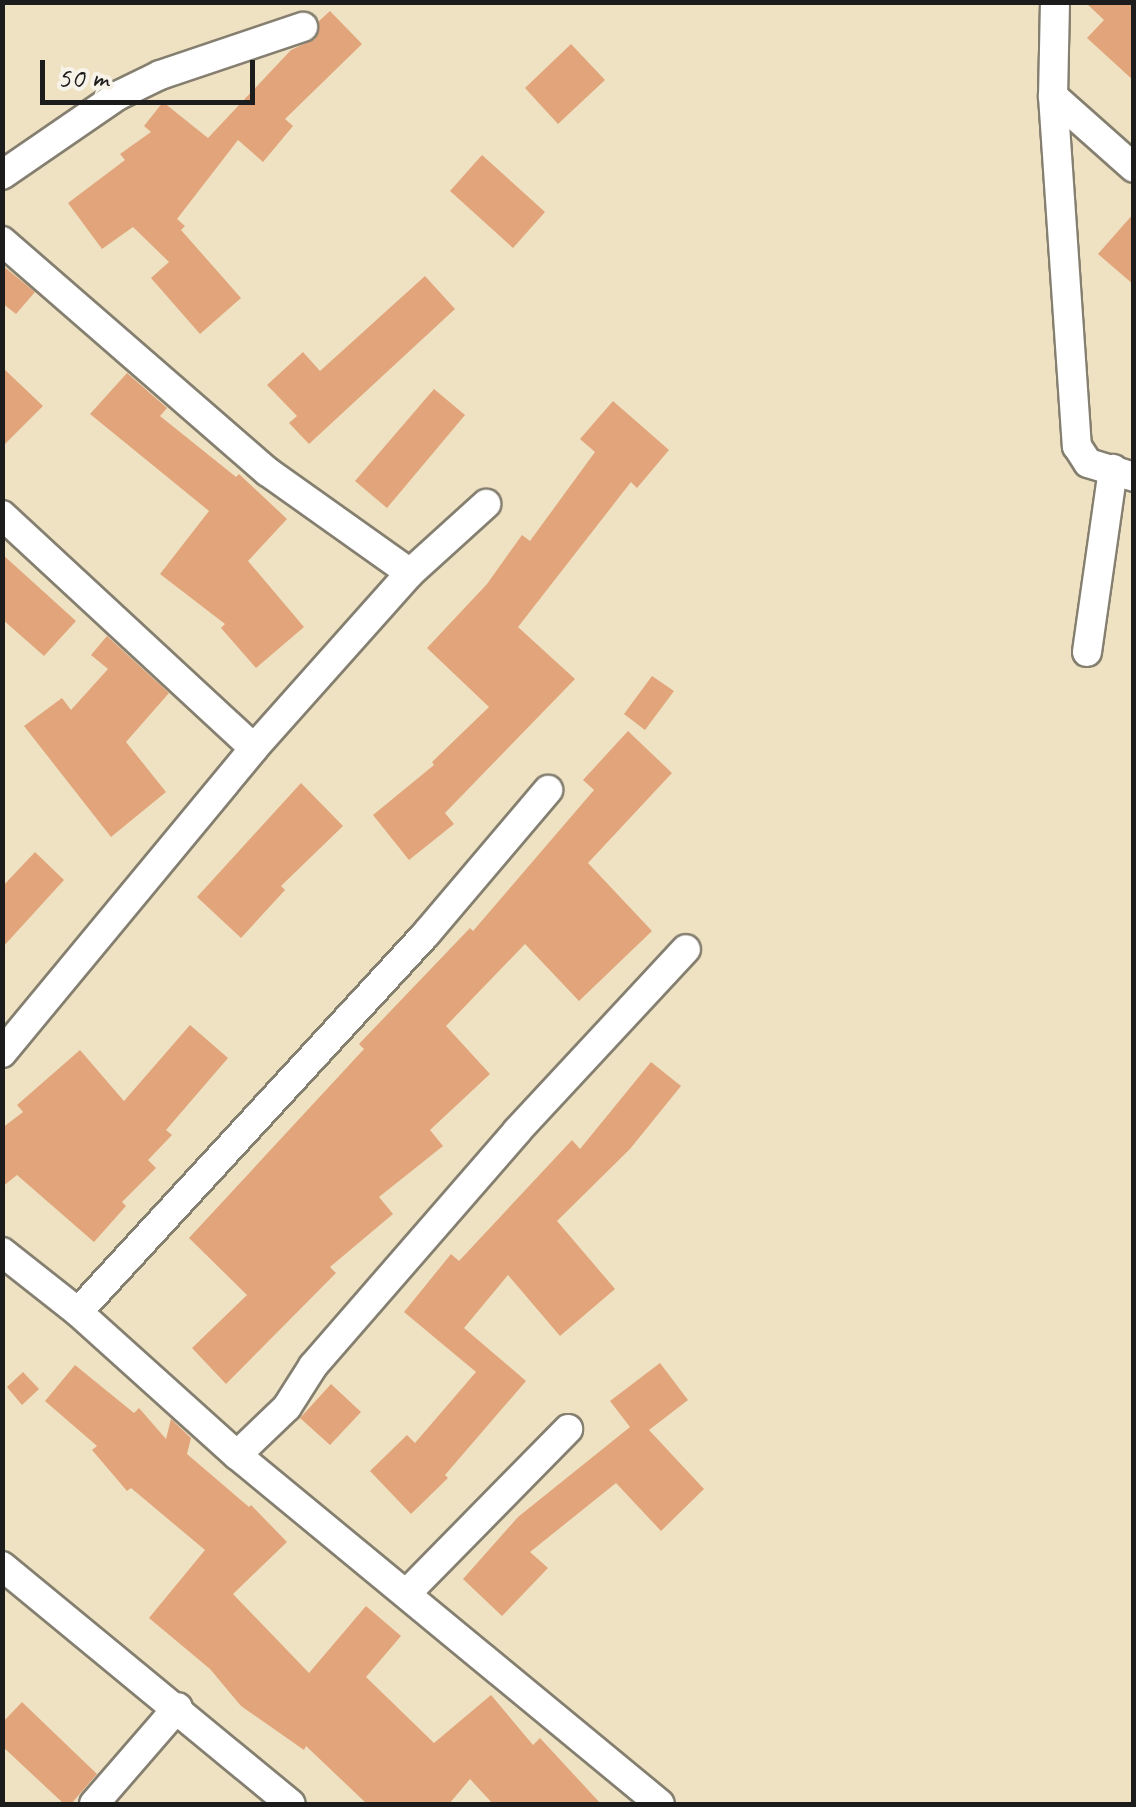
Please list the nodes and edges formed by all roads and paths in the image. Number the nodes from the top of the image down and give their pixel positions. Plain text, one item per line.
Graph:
1 (1055, 2) edge
2 (303, 28) dead end
3 (1053, 96) junction
4 (1134, 168) edge
5 (2, 175) edge
6 (2, 241) edge
7 (1123, 473) edge
8 (486, 504) dead end
9 (2, 515) edge
10 (410, 573) junction
11 (1087, 652) dead end
12 (254, 748) junction
13 (548, 790) dead end
14 (686, 949) dead end
15 (2, 1053) edge
16 (2, 1252) edge
17 (78, 1312) junction
18 (568, 1429) dead end
19 (236, 1455) junction
20 (2, 1566) edge
21 (407, 1594) junction
22 (178, 1707) junction
23 (94, 1804) edge
24 (290, 1804) edge
25 (660, 1804) edge

1 - 3 street
2 - 5 street
3 - 4 street
3 - 7 street
6 - 10 street
7 - 11 street
8 - 10 street
9 - 12 street
10 - 12 street
12 - 15 street
13 - 17 street
14 - 19 street
16 - 17 street
17 - 19 street
18 - 21 street
19 - 21 street
20 - 22 street
21 - 25 street
22 - 23 street
22 - 24 street

